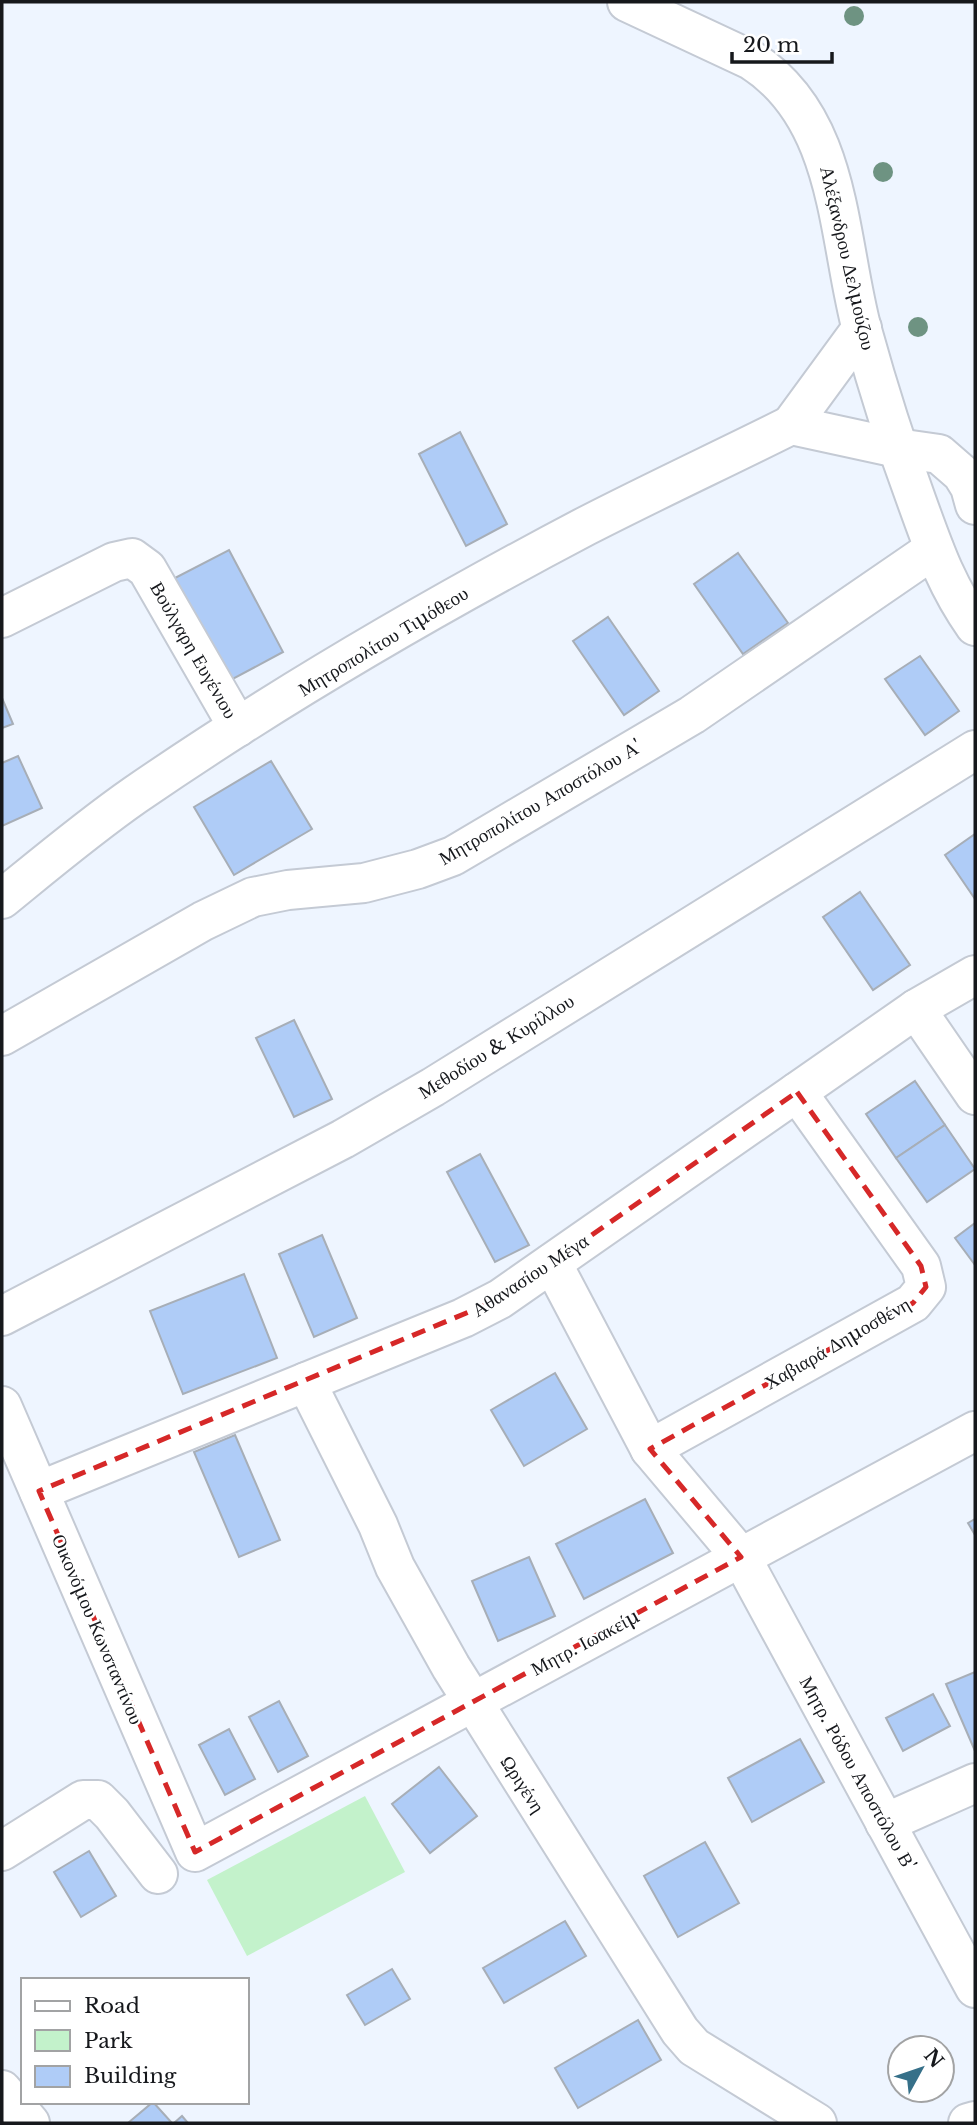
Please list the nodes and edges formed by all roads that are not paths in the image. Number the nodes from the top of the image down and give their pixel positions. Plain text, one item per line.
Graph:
1 (627, 2) edge
2 (862, 328) junction
3 (791, 425) junction
4 (897, 448) junction
5 (975, 505) edge
6 (934, 549) junction
7 (2, 618) edge
8 (975, 626) edge
9 (238, 727) junction
10 (975, 750) edge
11 (2, 900) edge
12 (975, 975) edge
13 (916, 1009) junction
14 (2, 1036) edge
15 (797, 1092) junction
16 (975, 1095) edge
17 (552, 1263) junction
18 (2, 1316) edge
19 (306, 1382) junction
20 (2, 1406) edge
21 (975, 1431) edge
22 (650, 1449) junction
23 (39, 1491) junction
24 (741, 1557) junction
25 (472, 1703) junction
26 (975, 1783) edge
27 (886, 1823) junction
28 (2, 1851) edge
29 (195, 1852) joint
30 (158, 1874) dead end
31 (975, 1988) edge
32 (2, 2090) edge
33 (975, 2121) edge
34 (30, 2123) edge
35 (817, 2123) edge
36 (968, 2123) edge

1 - 2 street, Αλέξανδρου Δελμούζου
2 - 3 street
2 - 4 street, Αλέξανδρου Δελμούζου
3 - 4 street
3 - 9 street, Μητροπολίτου Τιμόθεου
4 - 5 street
4 - 6 street, Αλέξανδρου Δελμούζου
6 - 8 street, Αλέξανδρου Δελμούζου
6 - 14 street, Μητροπολίτου Αποστόλου Α'
7 - 9 street, Βούλγαρη Ευγένιου
9 - 11 street, Μητροπολίτου Τιμόθεου
10 - 18 street, Μεθοδίου & Κυρίλλου
12 - 13 street, Αθανασίου Μέγα
13 - 15 street, Αθανασίου Μέγα
13 - 16 street
15 - 17 street, Αθανασίου Μέγα
15 - 22 street, Χαβιαρά Δημοσθένη
17 - 19 street, Αθανασίου Μέγα
17 - 22 street, Μητρ. Ρόδου Αποστόλου Β'
19 - 23 street, Αθανασίου Μέγα
19 - 25 street, Ωριγένη
20 - 23 street, Οικονόμου Κωνσταντίνου
21 - 24 street, Μητρ. Ιωακείμ
22 - 24 street, Μητρ. Ρόδου Αποστόλου Β'
23 - 29 street, Οικονόμου Κωνσταντίνου
24 - 25 street, Μητρ. Ιωακείμ
24 - 27 street, Μητρ. Ρόδου Αποστόλου Β'
25 - 29 street, Μητρ. Ιωακείμ
25 - 35 street, Ωριγένη
26 - 27 street
27 - 31 street, Μητρ. Ρόδου Αποστόλου Β'
28 - 30 street
32 - 34 street
33 - 36 street

